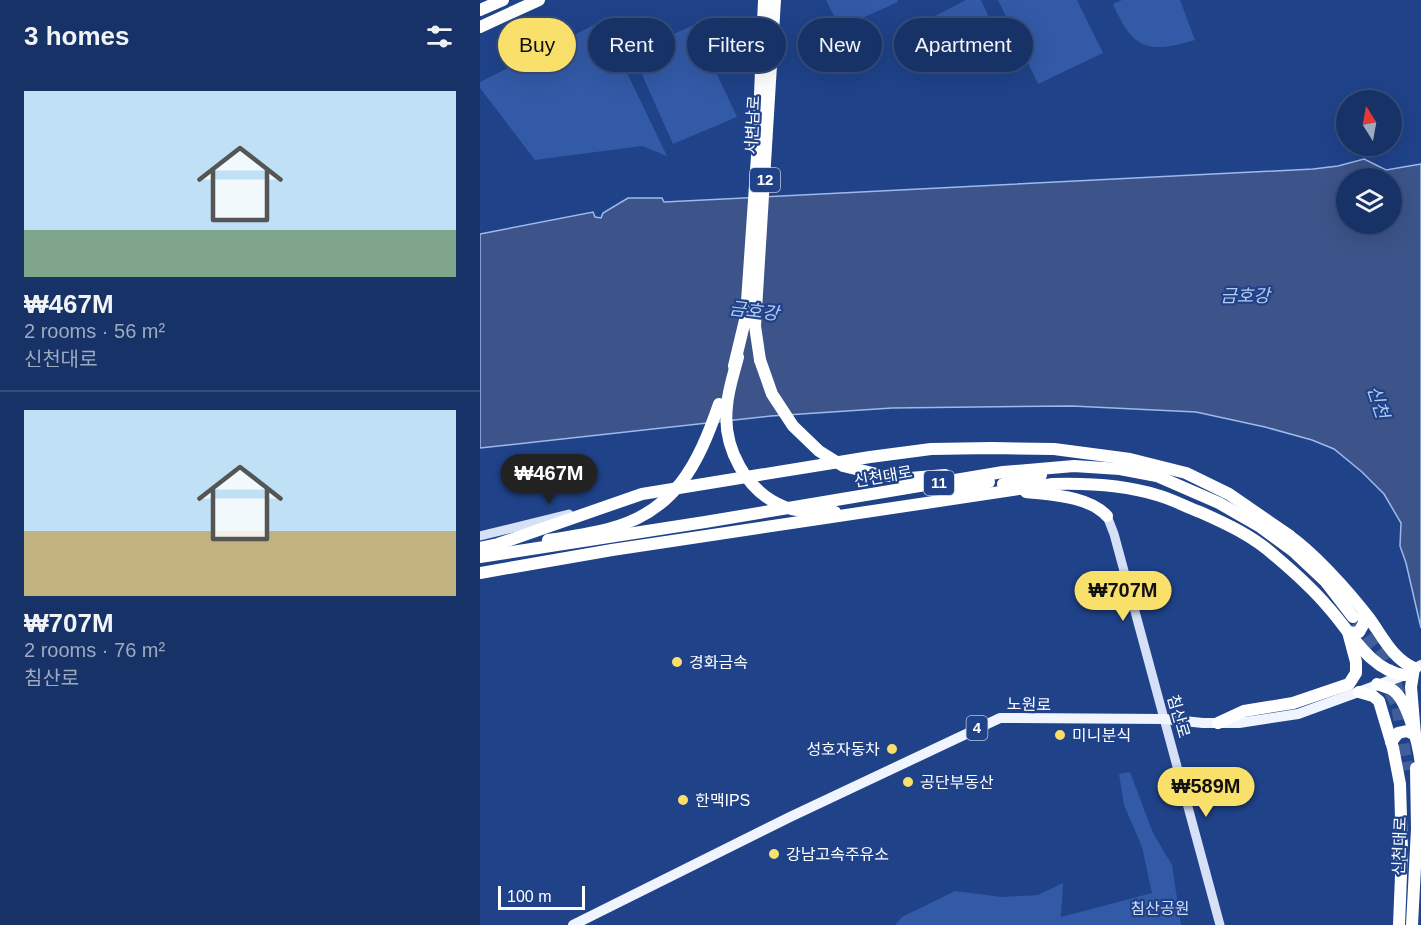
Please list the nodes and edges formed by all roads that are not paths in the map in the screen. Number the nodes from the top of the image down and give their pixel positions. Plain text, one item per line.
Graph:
1 (502, 0) edge
2 (764, 0) edge
3 (775, 0) edge
4 (534, 2) edge
5 (480, 10) edge
6 (480, 27) edge
7 (480, 32) edge
8 (738, 357) junction
9 (1003, 472) junction
10 (1046, 474) junction
11 (936, 476) junction
12 (1010, 490) junction
13 (946, 499) junction
14 (624, 500) junction
15 (1107, 516) joint
16 (480, 536) edge
17 (1290, 536) junction
18 (480, 548) edge
19 (495, 555) junction
20 (480, 557) edge
21 (480, 573) edge
22 (1354, 616) junction
23 (1348, 632) junction
24 (1413, 669) edge
25 (1377, 684) junction
26 (1359, 692) junction
27 (1164, 719) junction
28 (1218, 723) junction
29 (1415, 735) junction
30 (1391, 742) junction
31 (1415, 768) edge
32 (1421, 890) edge
33 (573, 925) edge
34 (1220, 925) edge
35 (1399, 925) edge
36 (1404, 925) edge
37 (1413, 925) edge

1 - 5 highway
2 - 8 highway, 서변남로 / 12
3 - 11 highway, 서변남로 / 12, bridge
4 - 6 highway
4 - 7 highway
8 - 10 highway, bridge
8 - 19 highway, bridge
9 - 11 highway
9 - 19 highway, 신천대로 / 11
9 - 22 highway, 신천대로 / 11
10 - 13 highway
10 - 22 highway
11 - 17 highway
12 - 13 highway, 신천대로 / 11
12 - 15 highway
12 - 23 highway, 신천대로 / 11
13 - 21 highway, 신천대로 / 11
14 - 16 main road
14 - 17 highway
14 - 18 highway
15 - 27 main road, 침산로
17 - 22 highway
19 - 20 highway, 신천대로 / 11
22 - 23 highway
22 - 24 highway
23 - 24 highway, 신천대로
23 - 28 highway
24 - 25 main road, 노원로 / 4
24 - 29 highway
25 - 26 main road, 노원로 / 4
25 - 29 highway
26 - 28 main road, 노원로 / 4
26 - 30 highway
27 - 28 main road, 노원로 / 4
27 - 33 main road, 노원로 / 4
27 - 34 main road, 침산로
29 - 30 highway
29 - 31 highway
30 - 35 highway
31 - 36 highway, 신천대로
31 - 37 highway, 신천대로
32 - 37 highway

